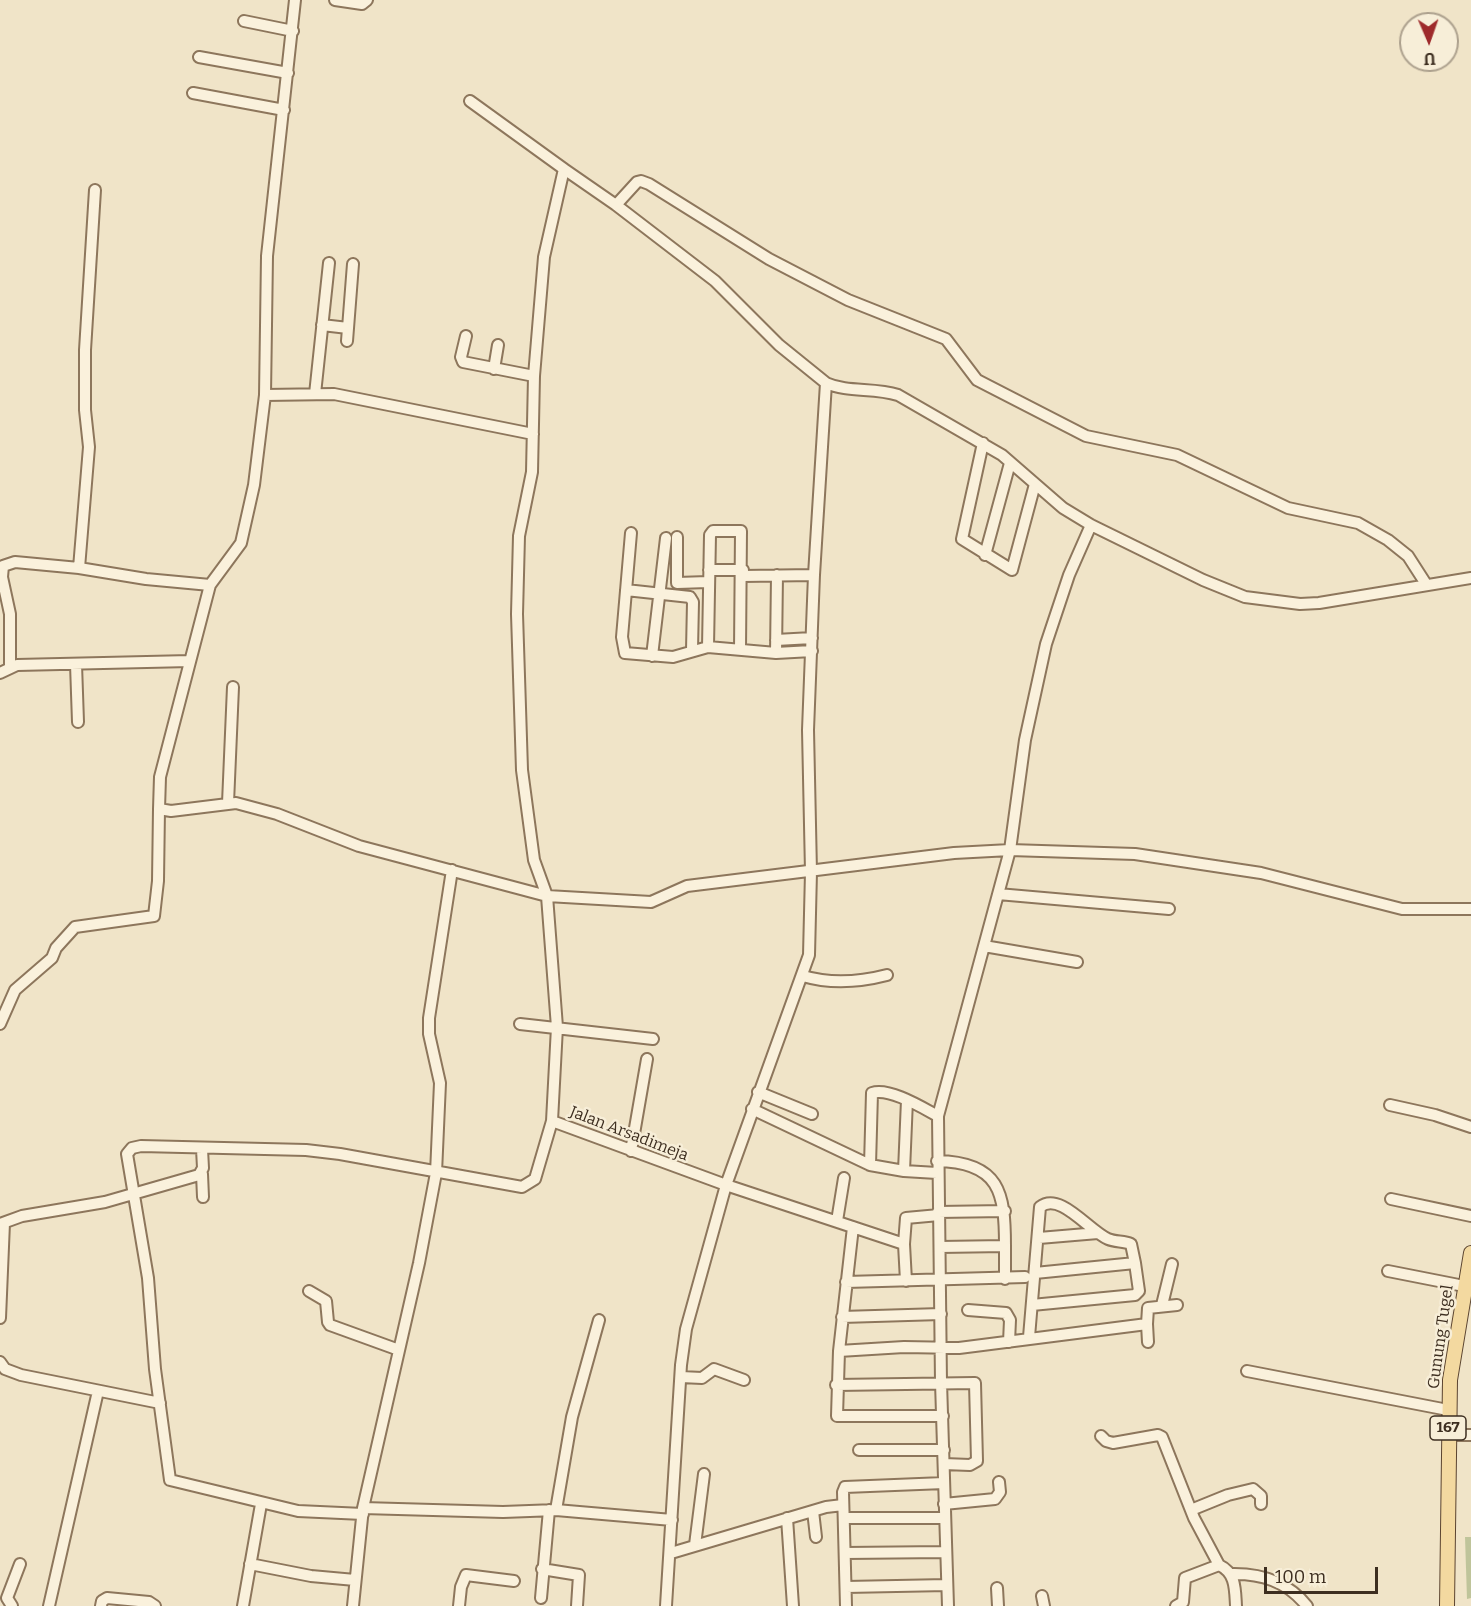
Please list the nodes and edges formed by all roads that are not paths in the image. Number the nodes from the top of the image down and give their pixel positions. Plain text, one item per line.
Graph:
1 (295, 0) edge
2 (335, 0) edge
3 (367, 0) edge
4 (244, 21) dead end
5 (293, 31) junction
6 (200, 57) dead end
7 (288, 73) junction
8 (193, 93) dead end
9 (470, 101) dead end
10 (284, 110) junction
11 (564, 169) junction
12 (95, 190) dead end
13 (616, 205) junction
14 (329, 263) dead end
15 (353, 264) dead end
16 (322, 325) junction
17 (348, 328) junction
18 (466, 336) dead end
19 (347, 341) dead end
20 (498, 345) dead end
21 (494, 369) junction
22 (534, 376) junction
23 (826, 383) junction
24 (265, 394) junction
25 (315, 394) junction
26 (533, 434) junction
27 (983, 442) junction
28 (1010, 462) junction
29 (1035, 484) junction
30 (1091, 525) junction
31 (631, 533) dead end
32 (985, 555) junction
33 (79, 568) junction
34 (709, 570) junction
35 (743, 573) junction
36 (777, 575) junction
37 (814, 575) junction
38 (1471, 578) edge
39 (708, 582) junction
40 (1426, 584) junction
41 (210, 585) junction
42 (626, 590) junction
43 (660, 592) junction
44 (812, 638) junction
45 (776, 640) junction
46 (708, 647) junction
47 (692, 650) junction
48 (740, 650) junction
49 (812, 651) junction
50 (776, 653) junction
51 (652, 656) junction
52 (190, 662) junction
53 (76, 664) junction
54 (6, 670) edge
55 (233, 687) dead end
56 (78, 722) dead end
57 (228, 803) junction
58 (159, 809) junction
59 (1010, 850) junction
60 (452, 870) junction
61 (811, 872) junction
62 (998, 894) junction
63 (547, 896) junction
64 (1169, 909) dead end
65 (1471, 909) edge
66 (984, 946) junction
67 (1077, 962) dead end
68 (887, 975) dead end
69 (803, 976) junction
70 (0, 1024) edge
71 (520, 1024) dead end
72 (557, 1027) junction
73 (652, 1039) dead end
74 (647, 1059) dead end
75 (758, 1092) junction
76 (908, 1100) junction
77 (1390, 1105) dead end
78 (752, 1109) junction
79 (812, 1114) dead end
80 (938, 1116) junction
81 (552, 1121) junction
82 (1471, 1127) edge
83 (202, 1149) junction
84 (631, 1151) junction
85 (937, 1161) junction
86 (870, 1165) junction
87 (904, 1171) junction
88 (436, 1173) junction
89 (938, 1173) junction
90 (202, 1174) junction
91 (844, 1178) dead end
92 (726, 1185) junction
93 (135, 1194) junction
94 (203, 1197) dead end
95 (1390, 1199) dead end
96 (1005, 1210) junction
97 (938, 1214) junction
98 (1471, 1216) edge
99 (837, 1221) junction
100 (2, 1223) edge
101 (853, 1227) junction
102 (1098, 1233) junction
103 (1038, 1238) junction
104 (904, 1244) junction
105 (1005, 1246) junction
106 (939, 1247) junction
107 (1471, 1253) edge
108 (1135, 1263) junction
109 (1172, 1264) dead end
110 (1388, 1271) dead end
111 (1030, 1275) junction
112 (1005, 1279) junction
113 (906, 1281) junction
114 (940, 1281) junction
115 (846, 1282) junction
116 (1464, 1286) junction
117 (309, 1291) dead end
118 (1032, 1305) junction
119 (1162, 1305) junction
120 (1177, 1305) dead end
121 (968, 1310) dead end
122 (941, 1314) junction
123 (842, 1317) junction
124 (0, 1318) edge
125 (599, 1320) dead end
126 (1147, 1324) junction
127 (1029, 1337) junction
128 (1148, 1341) dead end
129 (1009, 1342) junction
130 (942, 1349) junction
131 (399, 1350) junction
132 (838, 1351) junction
133 (0, 1362) edge
134 (1247, 1371) dead end
135 (681, 1377) junction
136 (744, 1380) dead end
137 (942, 1382) junction
138 (836, 1384) junction
139 (98, 1391) junction
140 (160, 1403) junction
141 (1448, 1410) junction
142 (943, 1416) junction
143 (1471, 1435) edge
144 (1101, 1436) dead end
145 (1448, 1436) junction
146 (859, 1450) dead end
147 (944, 1450) junction
148 (944, 1464) junction
149 (704, 1474) dead end
150 (999, 1482) dead end
151 (944, 1483) junction
152 (261, 1504) junction
153 (843, 1504) junction
154 (944, 1504) junction
155 (1261, 1504) dead end
156 (552, 1510) junction
157 (1191, 1510) junction
158 (363, 1511) junction
159 (813, 1511) junction
160 (787, 1518) junction
161 (844, 1518) junction
162 (945, 1518) junction
163 (672, 1520) junction
164 (816, 1537) dead end
165 (694, 1545) junction
166 (945, 1552) junction
167 (671, 1553) junction
168 (845, 1553) junction
169 (20, 1564) dead end
170 (250, 1564) junction
171 (1219, 1565) junction
172 (543, 1569) junction
173 (1230, 1574) junction
174 (355, 1580) junction
175 (514, 1581) dead end
176 (947, 1585) junction
177 (846, 1587) junction
178 (997, 1588) dead end
179 (541, 1598) dead end
180 (12, 1606) edge
181 (49, 1606) edge
182 (101, 1606) edge
183 (155, 1606) edge
184 (243, 1606) edge
185 (353, 1606) edge
186 (459, 1606) edge
187 (577, 1606) edge
188 (666, 1606) edge
189 (793, 1606) edge
190 (846, 1606) edge
191 (948, 1606) edge
192 (998, 1606) edge
193 (1176, 1606) edge
194 (1236, 1606) edge
195 (1307, 1606) edge
196 (1447, 1606) edge

1 - 5 street
2 - 3 street
4 - 5 street
5 - 7 street
6 - 7 street
7 - 10 street
8 - 10 street
9 - 11 street
10 - 24 street
11 - 13 street
11 - 22 street
12 - 33 street
13 - 23 street
13 - 40 street
14 - 16 street
15 - 17 street
16 - 17 street
16 - 25 street
17 - 19 street
18 - 21 street
20 - 21 street
21 - 22 street
22 - 26 street
23 - 27 street
23 - 37 street
24 - 25 street
24 - 41 street
25 - 26 street
26 - 63 street
27 - 28 street
27 - 32 street
28 - 29 street
28 - 32 street
29 - 30 street
29 - 32 street
30 - 40 street
30 - 59 street
31 - 42 street
33 - 41 street
33 - 54 street
34 - 35 street
34 - 35 street
34 - 39 street
35 - 36 street
35 - 48 street
36 - 37 street
36 - 45 street
37 - 44 street
38 - 40 street
39 - 43 street
39 - 46 street
41 - 52 street
42 - 43 street
42 - 51 street
43 - 47 street
43 - 51 street
44 - 45 street
44 - 49 street
45 - 50 street
46 - 47 street
46 - 48 street
47 - 51 street
48 - 50 street
49 - 50 street
49 - 61 street
52 - 53 street
52 - 58 street
53 - 54 street
53 - 56 street
55 - 57 street
57 - 58 street
57 - 60 street
58 - 70 street
59 - 61 street
59 - 62 street
59 - 65 street
60 - 63 street
60 - 88 street
61 - 63 street
61 - 69 street
62 - 64 street
62 - 66 street
63 - 72 street
66 - 67 street
66 - 80 street
68 - 69 street
69 - 75 street
71 - 72 street
72 - 73 street
72 - 81 street
74 - 84 street
75 - 78 street
75 - 79 street
76 - 80 street
76 - 86 street
76 - 87 street
77 - 82 street
78 - 86 street
78 - 92 street
80 - 85 street
81 - 84 street, Jalan Arsadimeja
81 - 88 street, Jalan Arsadimeja
83 - 88 street
83 - 90 street
83 - 93 street
84 - 92 street, Jalan Arsadimeja
85 - 89 street
85 - 96 street
86 - 87 street
87 - 89 street
88 - 131 street
89 - 97 street
90 - 93 street
90 - 94 street
91 - 99 street
92 - 99 street, Jalan Arsadimeja
92 - 135 street
93 - 100 street
93 - 140 street
95 - 98 street
96 - 97 street
96 - 105 street
97 - 104 street
97 - 106 street
99 - 101 street, Jalan Arsadimeja
100 - 124 street
101 - 104 street, Jalan Arsadimeja
101 - 115 street
102 - 103 street
102 - 103 street
102 - 108 street
103 - 111 street
104 - 113 street
105 - 106 street
105 - 112 street
106 - 114 street
107 - 116 main road, Gunung Tugel / 167
108 - 111 street
108 - 118 street
109 - 119 street
110 - 116 street
111 - 112 street
111 - 118 street
112 - 114 street
113 - 114 street
113 - 115 street
114 - 122 street
115 - 123 street
116 - 141 main road, Gunung Tugel / 167
117 - 131 street
118 - 127 street
119 - 120 street
119 - 126 street
121 - 129 street
122 - 123 street
122 - 130 street
123 - 132 street
125 - 156 street
126 - 127 street
126 - 128 street
127 - 129 street
129 - 130 street
130 - 132 street
130 - 137 street
131 - 158 street
132 - 138 street
133 - 139 street
134 - 141 street
135 - 136 street
135 - 163 street
137 - 138 street
137 - 142 street
137 - 148 street
138 - 142 street
139 - 140 street
139 - 181 street
140 - 152 street
141 - 145 main road, Gunung Tugel / 167
142 - 147 street
143 - 145 street
144 - 157 street
145 - 196 main road, Gunung Tugel / 167
146 - 147 street
147 - 148 street
148 - 151 street
149 - 165 street
150 - 154 street
151 - 153 street
151 - 154 street
152 - 158 street
152 - 170 street
153 - 159 street
153 - 161 street
154 - 162 street
155 - 157 street
156 - 158 street
156 - 163 street
156 - 172 street
157 - 171 street
158 - 174 street
159 - 160 street
159 - 164 street
160 - 165 street
160 - 189 street
161 - 162 street
161 - 168 street
162 - 166 street
163 - 167 street
165 - 167 street
166 - 168 street
166 - 176 street
167 - 188 street
168 - 177 street
169 - 180 street
170 - 174 street
170 - 184 street
171 - 173 street
171 - 193 street
172 - 179 street
172 - 187 street
173 - 194 street
173 - 195 street
174 - 185 street
175 - 186 street
176 - 177 street
176 - 191 street
177 - 190 street
178 - 192 street
182 - 183 street

